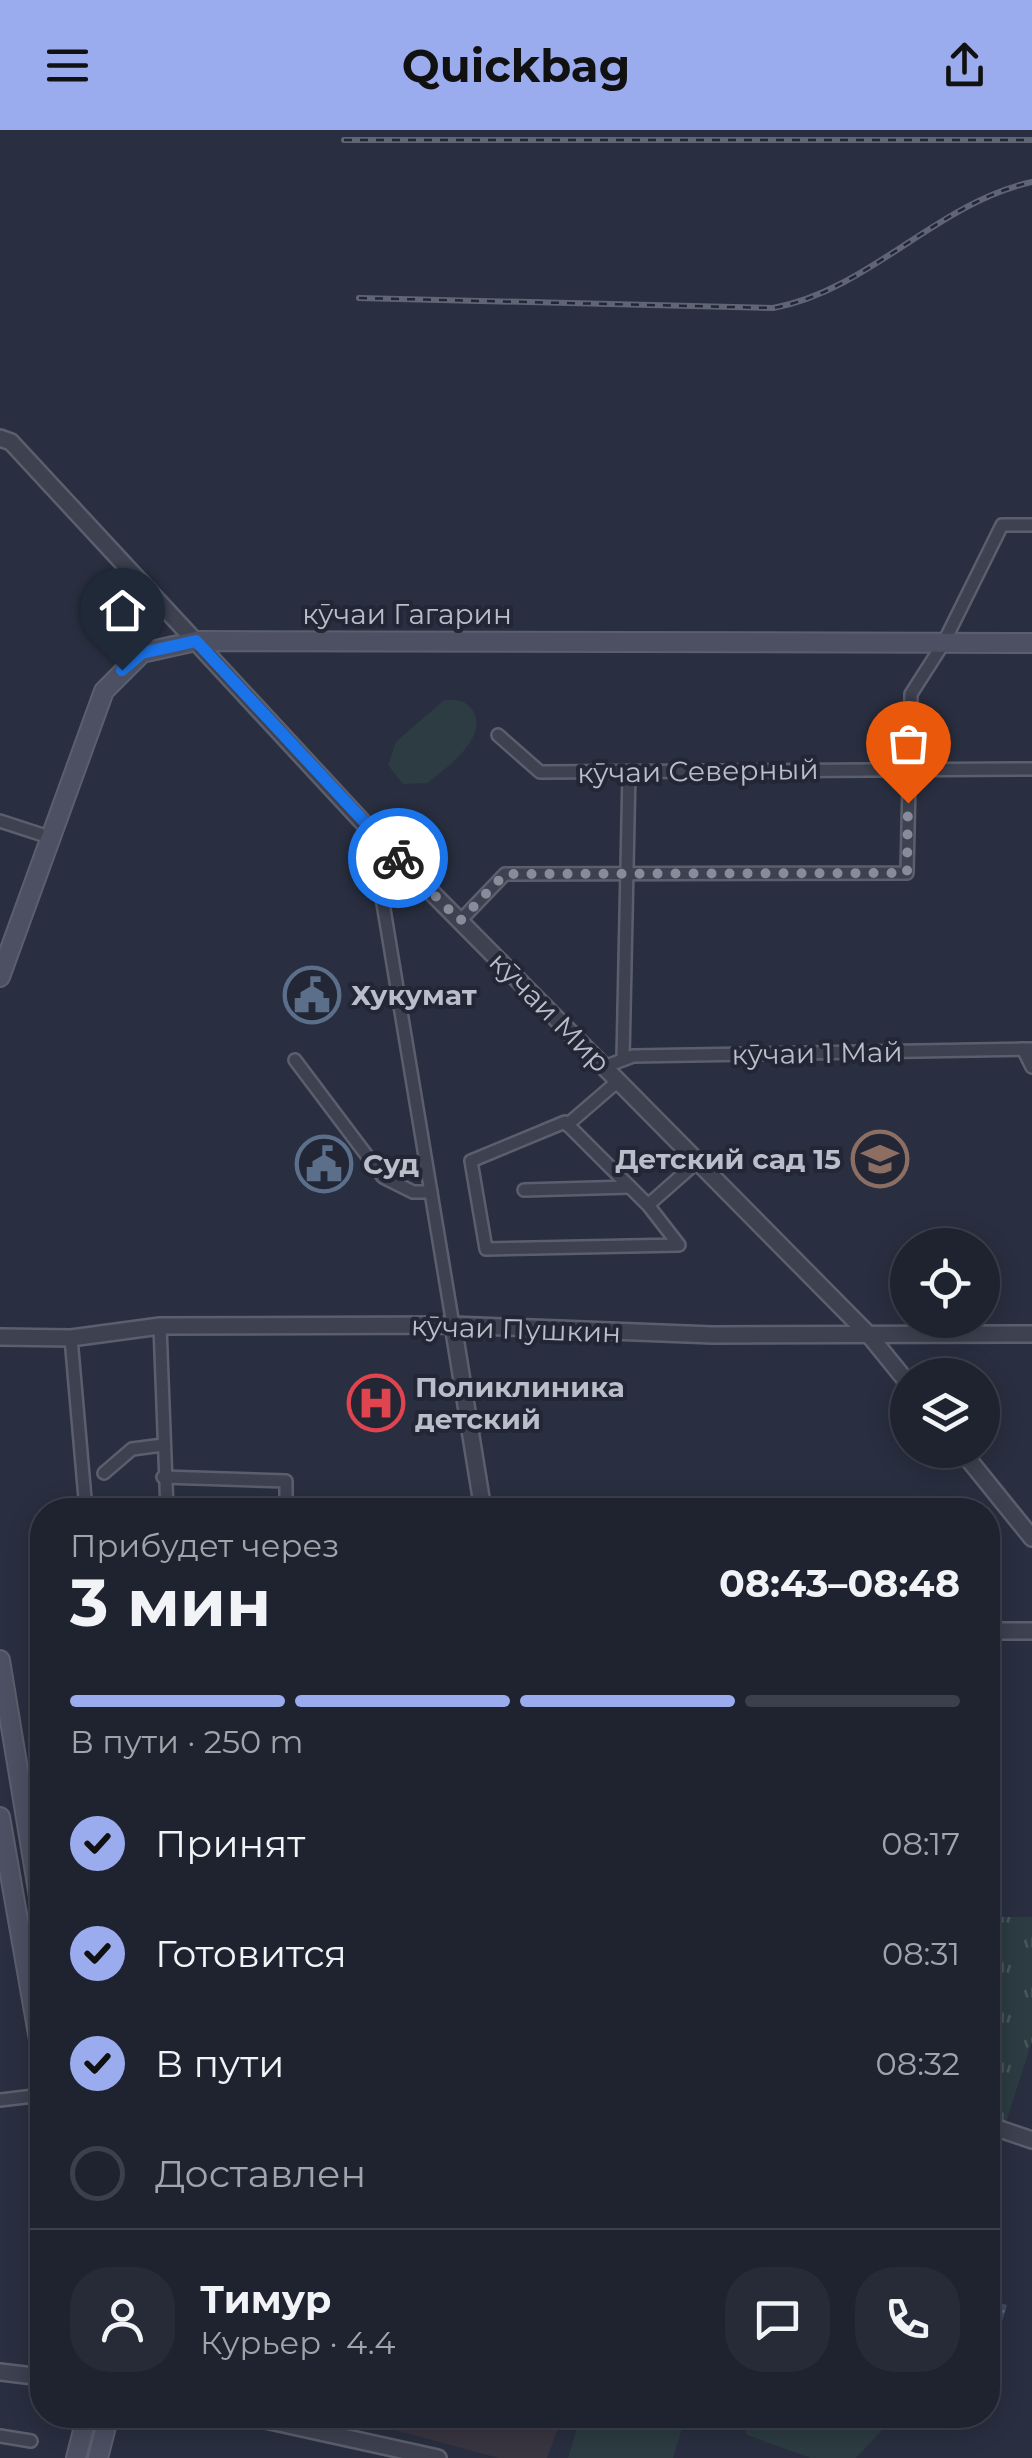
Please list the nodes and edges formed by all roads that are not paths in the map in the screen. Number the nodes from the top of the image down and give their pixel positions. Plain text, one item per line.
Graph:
1 (0, 438) edge
2 (1032, 525) edge
3 (196, 641) junction
4 (1032, 643) edge
5 (943, 644) junction
6 (498, 735) dead end
7 (910, 768) junction
8 (1031, 769) edge
9 (629, 772) junction
10 (0, 821) edge
11 (371, 831) junction
12 (49, 837) junction
13 (627, 871) junction
14 (460, 921) junction
15 (0, 977) edge
16 (1027, 1049) edge
17 (624, 1059) junction
18 (295, 1060) dead end
19 (604, 1066) junction
20 (1032, 1067) edge
21 (618, 1081) junction
22 (567, 1125) junction
23 (698, 1162) junction
24 (630, 1188) junction
25 (524, 1190) dead end
26 (432, 1192) junction
27 (648, 1206) junction
28 (452, 1325) junction
29 (160, 1326) junction
30 (1032, 1334) edge
31 (869, 1335) junction
32 (0, 1338) edge
33 (70, 1338) junction
34 (890, 1361) edge
35 (163, 1446) junction
36 (976, 1468) edge
37 (104, 1473) dead end
38 (163, 1477) junction
39 (85, 1498) edge
40 (166, 1498) edge
41 (286, 1498) edge
42 (480, 1498) edge
43 (1000, 1498) edge
44 (1000, 1498) edge
45 (1032, 1538) edge
46 (1000, 1631) edge
47 (1032, 1631) edge
48 (0, 1660) edge
49 (30, 1791) edge
50 (0, 1816) edge
51 (30, 1987) edge
52 (30, 2096) edge
53 (0, 2100) edge
54 (1000, 2129) edge
55 (1032, 2140) edge
56 (0, 2372) edge
57 (30, 2376) edge
58 (84, 2428) edge
59 (105, 2428) edge
60 (302, 2428) edge
61 (0, 2436) edge
62 (31, 2441) dead end
63 (76, 2458) edge
64 (98, 2458) edge
65 (438, 2458) edge

1 - 3 street, кӯчаи Мир
2 - 5 street
3 - 5 main road, кӯчаи Гагарин
3 - 11 street, кӯчаи Мир
3 - 12 main road, кӯчаи Гагарин
4 - 5 main road, кӯчаи Гагарин
5 - 7 street
6 - 9 street, кӯчаи Северный
7 - 8 street, кӯчаи Северный
7 - 9 street, кӯчаи Северный
7 - 13 street
9 - 13 street
10 - 12 street
11 - 14 street, кӯчаи Мир
11 - 26 street
12 - 15 main road, кӯчаи Гагарин
13 - 14 street
13 - 17 street
14 - 19 street, кӯчаи Мир
16 - 17 street, кӯчаи 1 Май
16 - 20 street
17 - 19 street, кӯчаи 1 Май
18 - 26 street
19 - 21 street, кӯчаи Мир
21 - 22 street
21 - 23 street, кӯчаи Мир
22 - 24 street
22 - 27 street
23 - 27 street
23 - 31 street, кӯчаи Мир
24 - 25 street
24 - 27 street
26 - 28 street
28 - 29 street, кӯчаи Пушкин
28 - 31 street, кӯчаи Пушкин
28 - 42 street
29 - 33 street, кӯчаи Пушкин
29 - 35 street
30 - 31 street, кӯчаи Пушкин
31 - 34 street, кӯчаи Мир
32 - 33 street, кӯчаи Пушкин
33 - 39 street
35 - 37 street
35 - 38 street
36 - 44 street
38 - 40 street
38 - 41 street
43 - 45 street
46 - 47 street
48 - 49 main road
50 - 51 main road
52 - 53 street
54 - 55 street
56 - 57 street
58 - 63 main road
59 - 64 main road
60 - 65 street
61 - 62 street

